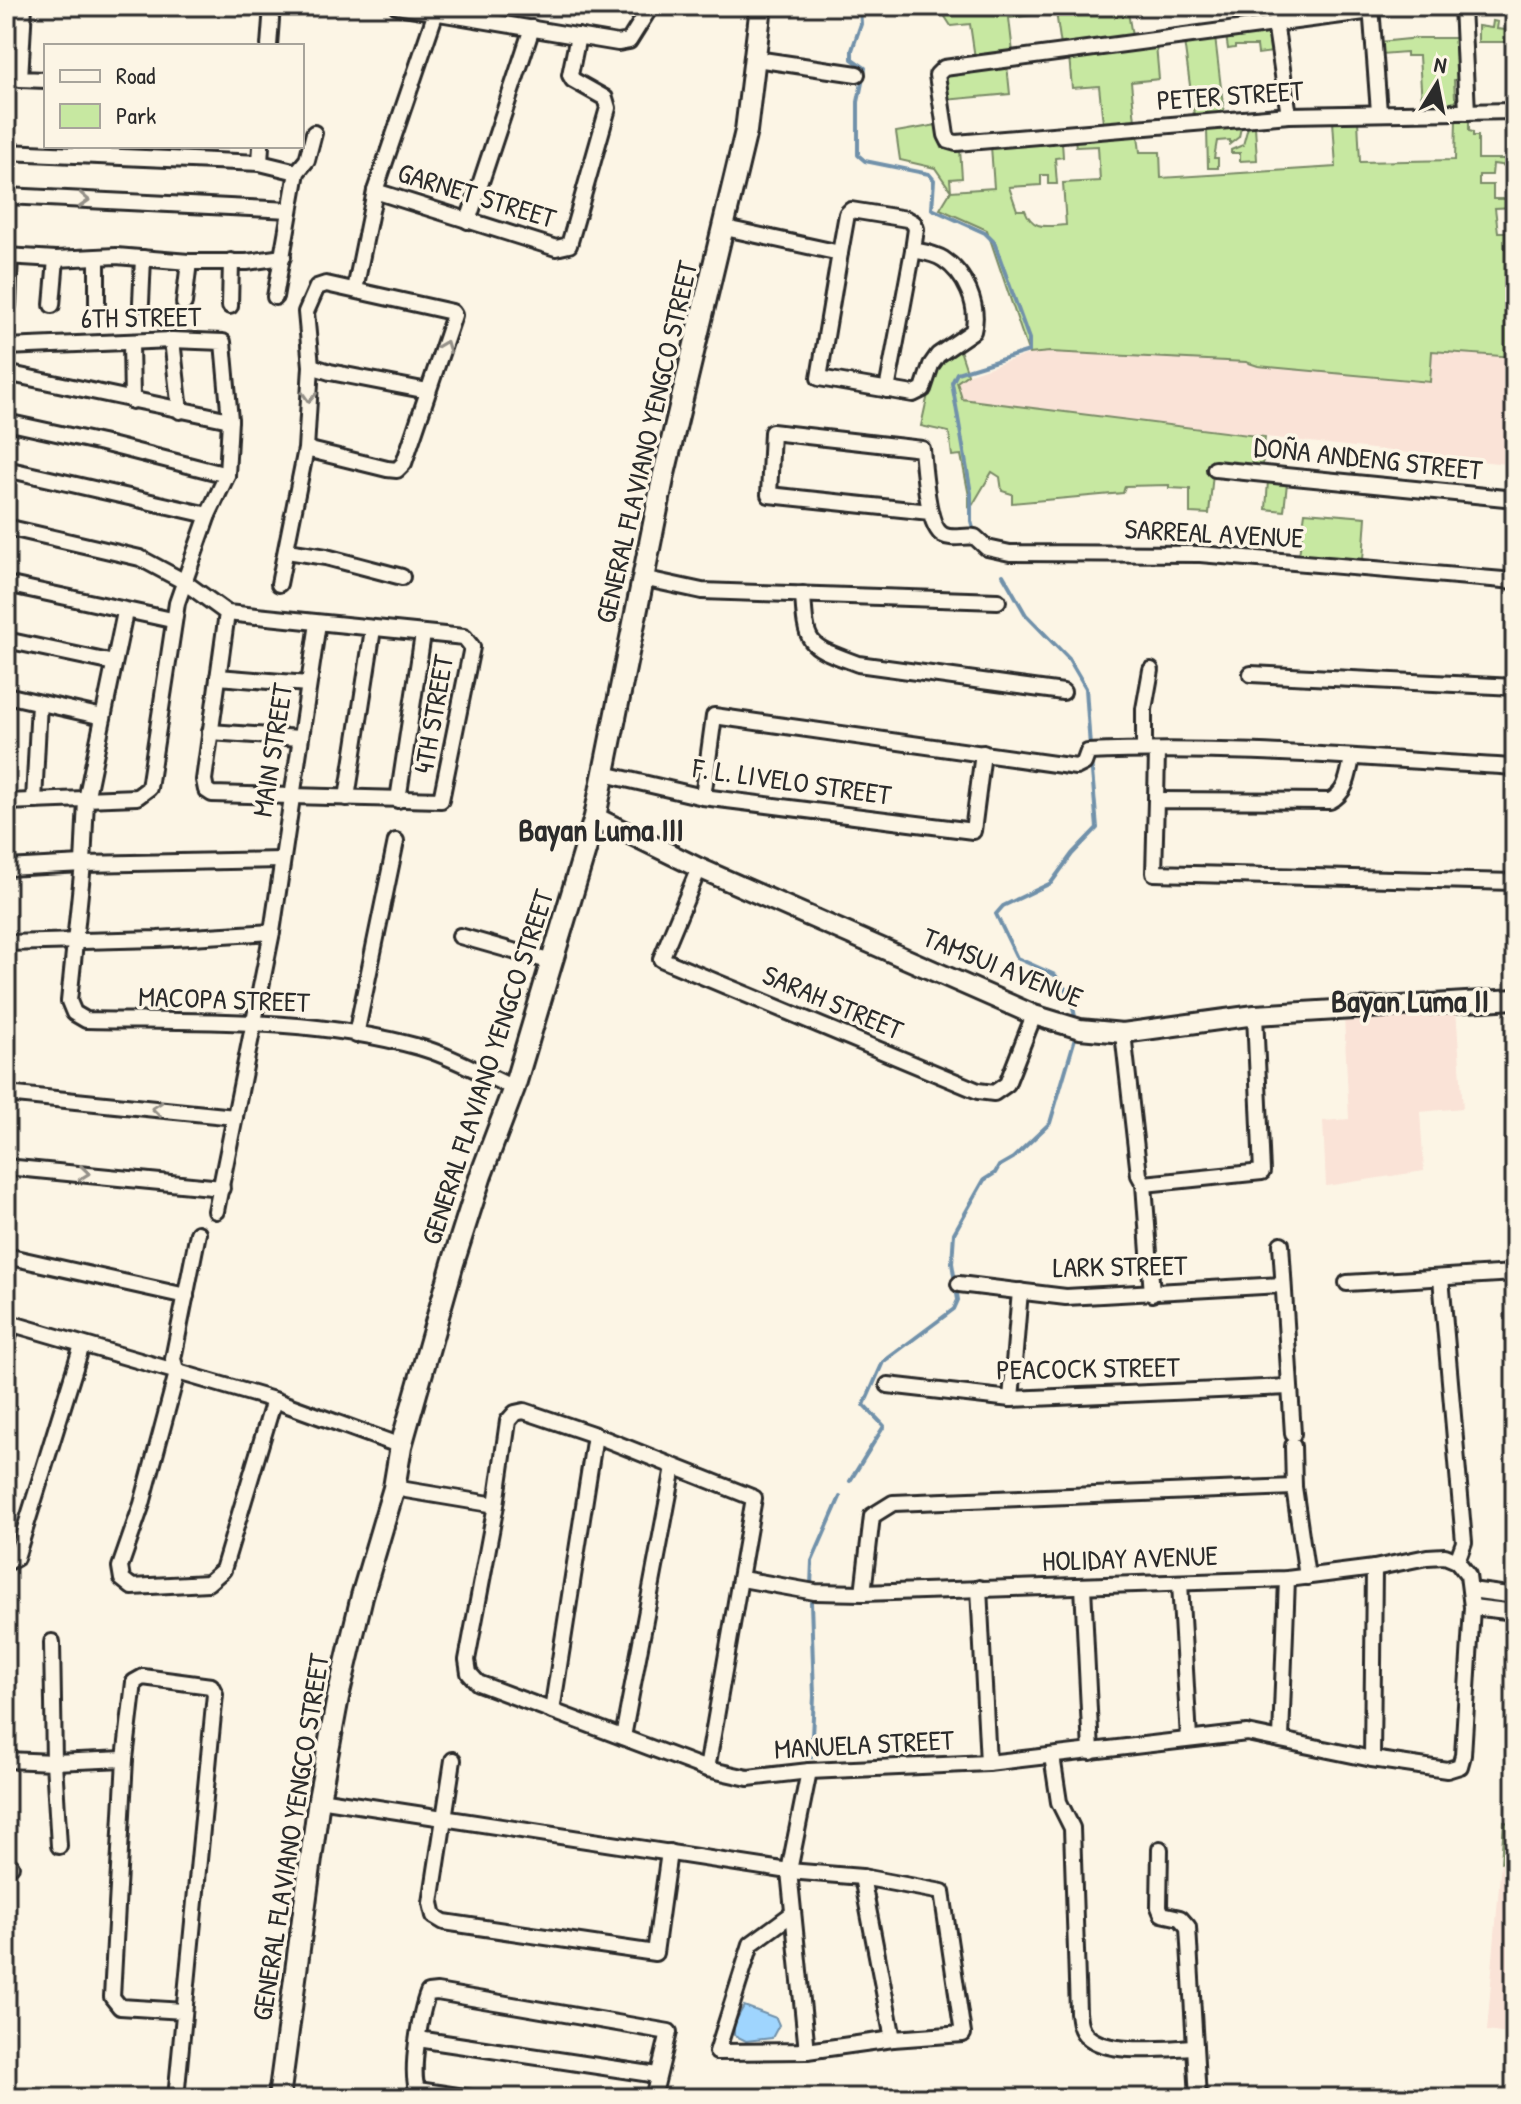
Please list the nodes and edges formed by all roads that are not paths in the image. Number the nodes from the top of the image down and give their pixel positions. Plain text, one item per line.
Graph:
1 (24, 6) edge
2 (272, 6) edge
3 (397, 6) edge
4 (651, 6) edge
5 (761, 6) edge
6 (1462, 6) edge
7 (1371, 8) edge
8 (436, 12) junction
9 (1275, 22) junction
10 (532, 28) junction
11 (578, 36) junction
12 (269, 44) edge
13 (756, 59) junction
14 (857, 74) dead end
15 (13, 80) edge
16 (44, 80) edge
17 (1515, 111) edge
18 (1379, 112) junction
19 (1467, 112) junction
20 (1289, 115) junction
21 (314, 133) dead end
22 (261, 148) edge
23 (6, 152) edge
24 (260, 163) junction
25 (297, 172) junction
26 (375, 191) junction
27 (6, 196) edge
28 (290, 210) junction
29 (468, 221) junction
30 (725, 228) junction
31 (913, 250) junction
32 (840, 253) junction
33 (8, 256) edge
34 (283, 257) junction
35 (97, 258) junction
36 (143, 258) junction
37 (56, 259) junction
38 (231, 261) junction
39 (189, 262) junction
40 (355, 290) junction
41 (275, 297) dead end
42 (97, 303) dead end
43 (141, 303) dead end
44 (184, 303) dead end
45 (8, 305) dead end
46 (52, 305) dead end
47 (230, 306) dead end
48 (172, 340) junction
49 (131, 342) junction
50 (6, 348) edge
51 (311, 366) junction
52 (6, 373) edge
53 (887, 390) junction
54 (428, 391) junction
55 (132, 401) junction
56 (180, 411) junction
57 (230, 420) junction
58 (6, 422) edge
59 (306, 449) junction
60 (6, 469) edge
61 (1215, 469) dead end
62 (227, 475) junction
63 (1515, 499) edge
64 (930, 512) junction
65 (208, 515) junction
66 (6, 527) edge
67 (287, 551) junction
68 (402, 577) dead end
69 (642, 578) junction
70 (183, 581) junction
71 (1515, 581) edge
72 (6, 584) edge
73 (279, 584) dead end
74 (803, 594) junction
75 (998, 601) dead end
76 (125, 612) junction
77 (227, 613) junction
78 (172, 620) junction
79 (318, 623) junction
80 (373, 629) junction
81 (423, 634) junction
82 (6, 640) edge
83 (114, 663) junction
84 (1151, 670) dead end
85 (1251, 674) dead end
86 (218, 677) junction
87 (308, 684) junction
88 (1515, 687) edge
89 (1063, 692) dead end
90 (6, 695) edge
91 (39, 703) junction
92 (103, 717) junction
93 (210, 732) junction
94 (300, 738) junction
95 (1150, 750) junction
96 (983, 753) junction
97 (1352, 758) junction
98 (1515, 767) edge
99 (604, 774) junction
100 (291, 797) junction
101 (703, 797) junction
102 (347, 798) junction
103 (86, 800) junction
104 (398, 800) junction
105 (1156, 800) junction
106 (34, 801) junction
107 (6, 802) edge
108 (595, 817) junction
109 (396, 841) dead end
110 (282, 860) junction
111 (83, 864) junction
112 (6, 868) edge
113 (699, 868) junction
114 (1515, 882) edge
115 (272, 932) junction
116 (460, 936) dead end
117 (75, 942) junction
118 (6, 943) edge
119 (552, 962) junction
120 (1515, 999) edge
121 (1034, 1015) junction
122 (1255, 1015) junction
123 (252, 1022) junction
124 (1123, 1033) junction
125 (356, 1035) junction
126 (514, 1088) junction
127 (6, 1094) edge
128 (235, 1117) junction
129 (6, 1167) edge
130 (1144, 1184) junction
131 (222, 1188) junction
132 (216, 1211) dead end
133 (198, 1233) dead end
134 (1281, 1244) dead end
135 (6, 1256) edge
136 (1515, 1273) edge
137 (1441, 1278) junction
138 (1347, 1283) dead end
139 (959, 1284) dead end
140 (1282, 1285) junction
141 (1020, 1291) junction
142 (1152, 1294) junction
143 (186, 1296) junction
144 (9, 1323) edge
145 (6, 1345) edge
146 (82, 1345) junction
147 (177, 1373) junction
148 (888, 1385) dead end
149 (1289, 1387) junction
150 (1011, 1399) junction
151 (274, 1400) junction
152 (595, 1435) junction
153 (401, 1446) junction
154 (674, 1467) junction
155 (1294, 1487) junction
156 (394, 1488) junction
157 (496, 1505) junction
158 (11, 1560) edge
159 (1457, 1561) junction
160 (1374, 1568) junction
161 (1307, 1577) junction
162 (742, 1579) junction
163 (1287, 1579) junction
164 (1180, 1583) junction
165 (1083, 1586) junction
166 (979, 1588) junction
167 (1471, 1590) junction
168 (863, 1593) junction
169 (1515, 1596) edge
170 (1472, 1607) junction
171 (1515, 1612) edge
172 (52, 1642) dead end
173 (552, 1711) junction
174 (623, 1737) junction
175 (1281, 1738) junction
176 (1189, 1739) junction
177 (1091, 1752) junction
178 (1052, 1756) junction
179 (125, 1759) junction
180 (1372, 1759) junction
181 (6, 1760) edge
182 (453, 1760) dead end
183 (54, 1762) junction
184 (988, 1763) junction
185 (707, 1769) junction
186 (809, 1771) junction
187 (319, 1799) junction
188 (446, 1818) junction
189 (59, 1846) dead end
190 (1160, 1849) dead end
191 (669, 1852) junction
192 (789, 1871) junction
193 (862, 1877) junction
194 (792, 1914) junction
195 (184, 2011) junction
196 (418, 2039) junction
197 (893, 2039) junction
198 (1195, 2047) junction
199 (807, 2051) junction
200 (657, 2075) junction
201 (176, 2098) edge
202 (279, 2098) edge
203 (471, 2098) edge
204 (653, 2098) edge
205 (1198, 2098) edge

1 - 15 street
2 - 12 street
3 - 8 street
4 - 11 street
5 - 13 main road, GENERAL FLAVIANO YENGCO STREET
6 - 19 street
7 - 9 street
7 - 18 street
8 - 10 street
8 - 26 street
9 - 20 street
9 - 20 street, PETER STREET
10 - 11 street
10 - 29 street
11 - 29 street, GARNET STREET
13 - 14 street
13 - 30 main road, GENERAL FLAVIANO YENGCO STREET
15 - 16 street
17 - 19 street, PETER STREET
18 - 19 street, PETER STREET
18 - 20 street, PETER STREET
21 - 25 street
22 - 24 street
23 - 24 street
24 - 25 street
25 - 28 street
26 - 29 street, GARNET STREET
26 - 40 street
27 -> 28 street
28 - 34 street
30 - 32 street
30 - 69 main road, GENERAL FLAVIANO YENGCO STREET
31 - 32 street
31 - 53 street
31 - 53 street
32 - 53 street
33 - 37 street
33 - 45 street
34 - 38 street
34 - 41 street
35 - 36 street
35 - 37 street
35 - 42 street
36 - 39 street
36 - 43 street
37 - 46 street
38 - 39 street
38 - 47 street
39 - 44 street
40 - 51 street
54 -> 40 street
48 - 49 street, 6TH STREET
48 - 56 street
48 - 57 street, 6TH STREET
49 - 50 street, 6TH STREET
49 - 55 street
51 - 54 street
51 -> 59 street
52 - 55 street
54 - 59 street
55 - 56 street
56 - 57 street
57 - 62 street, 6TH STREET
58 - 62 street
59 - 67 street
60 - 65 street
61 - 63 street, DOÑA ANDENG STREET
62 - 65 street, 6TH STREET
64 - 64 street
64 - 71 street, SARREAL AVENUE
65 - 70 street, 6TH STREET
66 - 70 street
67 - 68 street
67 - 73 street
69 - 74 street
69 - 99 main road, GENERAL FLAVIANO YENGCO STREET
70 - 77 street
70 - 78 street, 6TH STREET
72 - 76 street
74 - 75 street
74 - 89 street
76 - 78 street
76 - 83 street, MACOPA STREET
77 - 79 street
77 - 86 street
78 - 103 street, 6TH STREET
79 - 80 street, 4TH STREET
79 - 87 street, MAIN STREET
80 - 81 street, 4TH STREET
80 - 102 street
81 - 104 street
81 - 104 street, 4TH STREET
82 - 83 street
83 - 92 street, MACOPA STREET
84 - 95 street
85 - 88 street
86 - 87 street
86 - 93 street
87 - 94 street, MAIN STREET
90 - 91 street
91 - 92 street
91 - 106 street
92 - 103 street, MACOPA STREET
93 - 94 street
93 - 100 street, 4TH STREET
94 - 100 street, MAIN STREET
95 - 96 street
95 - 97 street
95 - 105 street
96 - 101 street, F. L. LIVELO STREET
96 - 101 street
97 - 98 street
97 - 105 street
99 - 101 street, F. L. LIVELO STREET
99 - 108 main road, GENERAL FLAVIANO YENGCO STREET
100 - 102 street, 4TH STREET
100 - 110 street, MAIN STREET
102 - 104 street, 4TH STREET
103 - 106 street, 6TH STREET
103 - 111 street, MACOPA STREET
105 - 114 street
106 - 107 street, 6TH STREET
108 - 113 street, TAMSUI AVENUE
108 - 119 main road, GENERAL FLAVIANO YENGCO STREET
109 - 125 street
110 - 111 street
110 - 115 street, MAIN STREET
111 - 112 street
111 - 117 street, MACOPA STREET
113 - 121 street, TAMSUI AVENUE
113 - 121 street, SARAH STREET
115 - 117 street
115 - 123 street, MAIN STREET
116 - 119 street
117 - 118 street
117 - 123 street, MACOPA STREET
119 - 126 main road, GENERAL FLAVIANO YENGCO STREET
120 - 122 street, TAMSUI AVENUE
121 - 124 street, TAMSUI AVENUE
122 - 124 street, TAMSUI AVENUE
122 - 130 street
123 - 125 street, MACOPA STREET
123 - 128 street, MAIN STREET
124 - 130 street
125 - 126 street, MACOPA STREET
126 - 153 main road, GENERAL FLAVIANO YENGCO STREET
128 -> 127 street
128 - 131 street, MAIN STREET
129 -> 131 street
130 - 142 street
131 - 132 street, MAIN STREET
133 - 143 street
134 - 140 street
135 - 143 street
136 - 137 street
137 - 138 street
137 - 159 street
139 - 141 street, LARK STREET
140 - 142 street, LARK STREET
140 - 149 street
141 - 142 street, LARK STREET
141 - 150 street
143 - 147 street
144 - 145 street
144 - 146 street
146 - 147 street
146 - 158 street
147 - 151 street
147 - 151 street
148 - 150 street, PEACOCK STREET
149 - 150 street, PEACOCK STREET
149 - 155 street
151 - 153 street
152 - 154 street
152 - 157 street
152 - 173 street
153 - 156 main road, GENERAL FLAVIANO YENGCO STREET
154 - 162 street
154 - 174 street
155 - 161 street
155 - 168 street
156 - 157 street
156 - 187 main road, GENERAL FLAVIANO YENGCO STREET
157 - 173 street, MANUELA STREET
159 - 160 street, HOLIDAY AVENUE
159 - 167 street
160 - 161 street, HOLIDAY AVENUE
160 - 180 street
161 - 163 street, HOLIDAY AVENUE
162 - 168 street, HOLIDAY AVENUE
162 - 185 street
163 - 164 street, HOLIDAY AVENUE
163 - 175 street
164 - 165 street, HOLIDAY AVENUE
164 - 176 street
165 - 166 street, HOLIDAY AVENUE
165 - 177 street
166 - 168 street, HOLIDAY AVENUE
166 - 184 street
167 - 169 street
167 - 170 street
170 - 171 street
170 - 180 street, MANUELA STREET
172 - 183 street
173 - 174 street, MANUELA STREET
174 - 185 street, MANUELA STREET
175 - 176 street, MANUELA STREET
175 - 180 street, MANUELA STREET
176 - 177 street, MANUELA STREET
177 - 178 street, MANUELA STREET
178 - 184 street, MANUELA STREET
178 - 198 street
179 - 183 street
179 - 195 street
179 - 195 street
181 - 183 street
182 - 188 street
183 - 189 street
184 - 186 street, MANUELA STREET
185 - 186 street, MANUELA STREET
186 - 192 street
187 - 188 street
187 - 202 main road, GENERAL FLAVIANO YENGCO STREET
188 - 191 street
188 - 191 street
190 - 198 street
191 - 192 street
192 - 193 street
192 - 194 street
193 - 197 street
193 - 197 street
194 - 199 street
194 - 199 street
195 - 201 street
196 - 200 street
196 - 200 street
196 - 203 street
197 - 199 street
198 - 205 street
200 - 204 street

